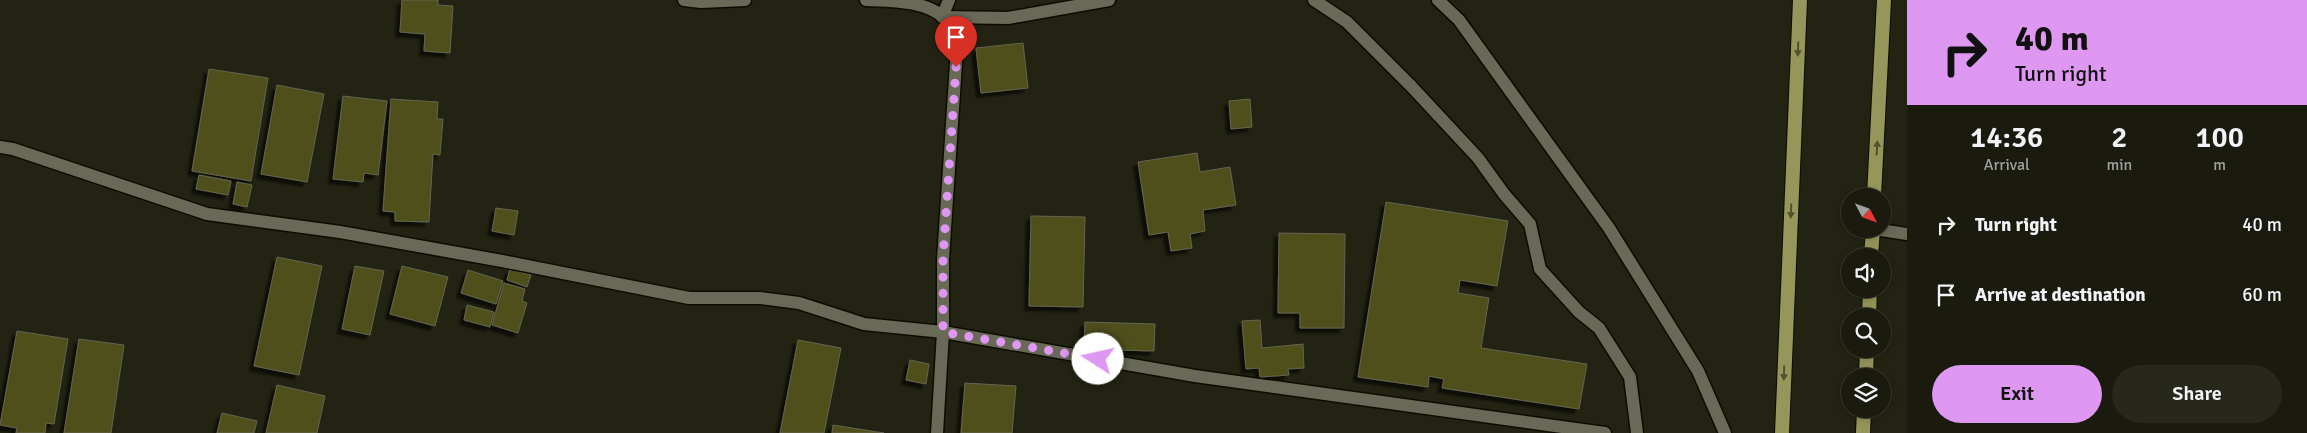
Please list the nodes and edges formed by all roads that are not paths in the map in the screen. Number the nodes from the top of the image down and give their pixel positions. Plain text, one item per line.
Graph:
1 (684, 0) edge
2 (745, 0) edge
3 (866, 0) edge
4 (949, 0) edge
5 (1109, 0) edge
6 (1314, 0) edge
7 (1438, 0) edge
8 (1800, 0) edge
9 (1884, 0) edge
10 (942, 17) junction
11 (0, 147) edge
12 (1874, 188) edge
13 (1891, 232) edge
14 (1907, 234) edge
15 (943, 332) junction
16 (1864, 418) edge
17 (937, 433) edge
18 (1605, 433) edge
19 (1637, 433) edge
20 (1725, 433) edge
21 (1782, 433) edge
22 (1863, 433) edge

1 - 2 street
3 - 10 street
4 - 10 street
5 - 10 street
6 - 19 street
7 - 20 street
8 -> 21 highway
12 -> 9 highway
10 - 15 street
11 - 15 street
13 - 14 street
15 - 17 street
15 - 18 street
16 - 22 highway

